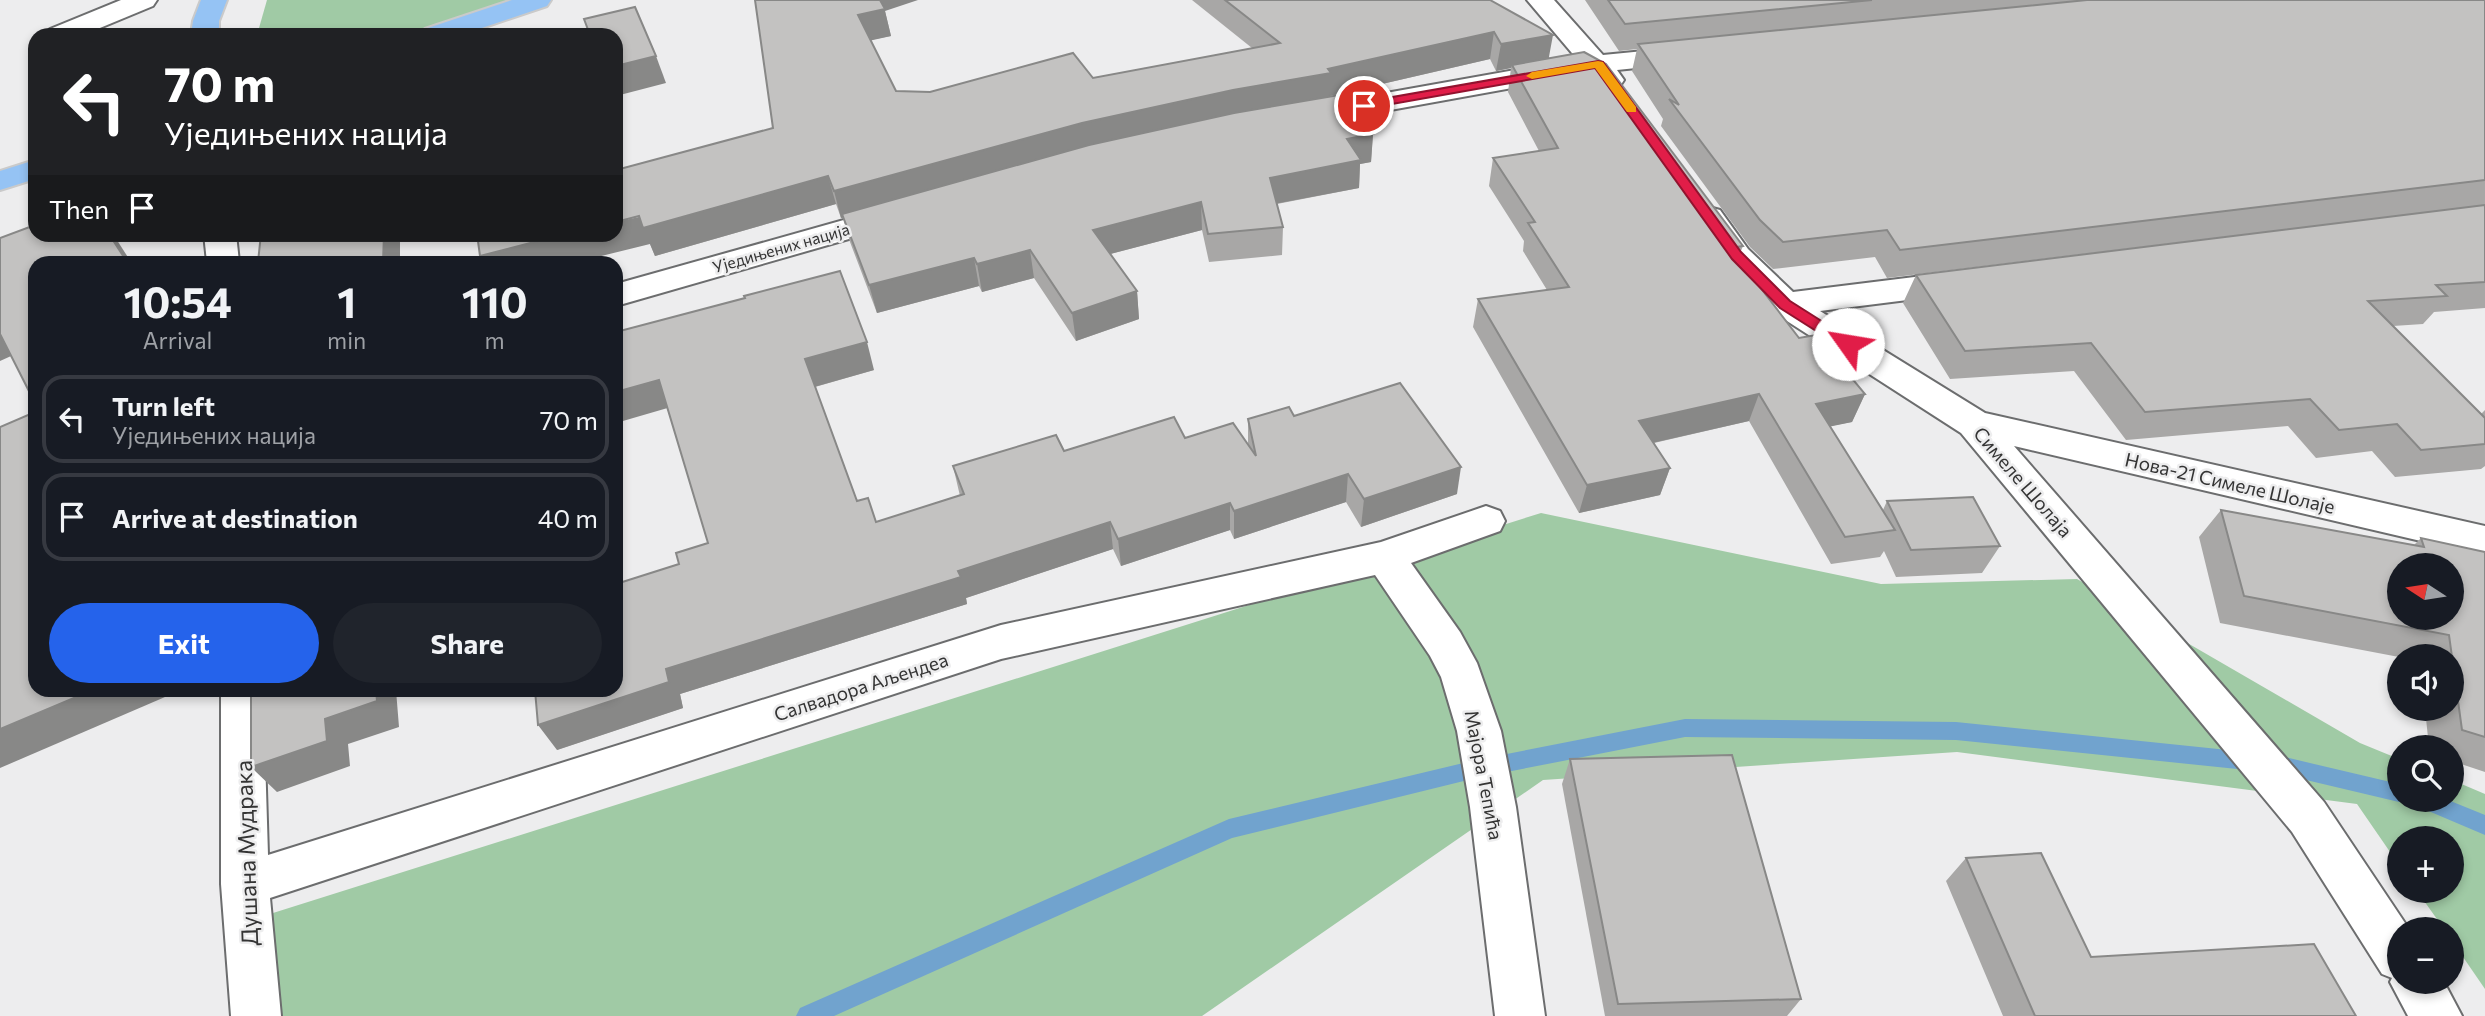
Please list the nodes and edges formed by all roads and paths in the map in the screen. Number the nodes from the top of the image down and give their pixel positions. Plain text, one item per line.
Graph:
1 (144, 0) edge
2 (214, 0) edge
3 (538, 0) edge
4 (1540, 0) edge
5 (77, 28) edge
6 (206, 28) edge
7 (456, 28) edge
8 (1708, 53) edge
9 (1598, 64) junction
10 (1631, 109) edge
11 (1274, 122) edge
12 (28, 171) edge
13 (0, 181) edge
14 (1688, 188) edge
15 (924, 208) edge
16 (1991, 279) edge
17 (623, 293) edge
18 (1785, 304) junction
19 (1974, 425) junction
20 (1486, 521) dead end
21 (2485, 541) edge
22 (1384, 557) junction
23 (242, 697) edge
24 (245, 884) junction
25 (2387, 939) edge
26 (2423, 994) edge
27 (256, 1016) edge
28 (1520, 1016) edge
29 (2437, 1016) edge

1 - 5 street
2 - 6 main road
3 - 7 main road
4 - 9 street
8 - 9 street
9 - 10 street
9 - 11 street
12 - 13 main road
14 - 18 street, Симеле Шолаја
15 - 17 street, Уједињених нација
16 - 18 street
18 - 19 street, Симеле Шолаја
19 - 21 street, Нова-21 Симеле Шолаје
19 - 25 street, Симеле Шолаја
20 - 22 street, Салвадора Аљендеа
22 - 24 street, Салвадора Аљендеа
22 - 28 street, Мајора Тепића
23 - 24 street, Душана Мудрака
24 - 27 street, Душана Мудрака
26 - 29 street

